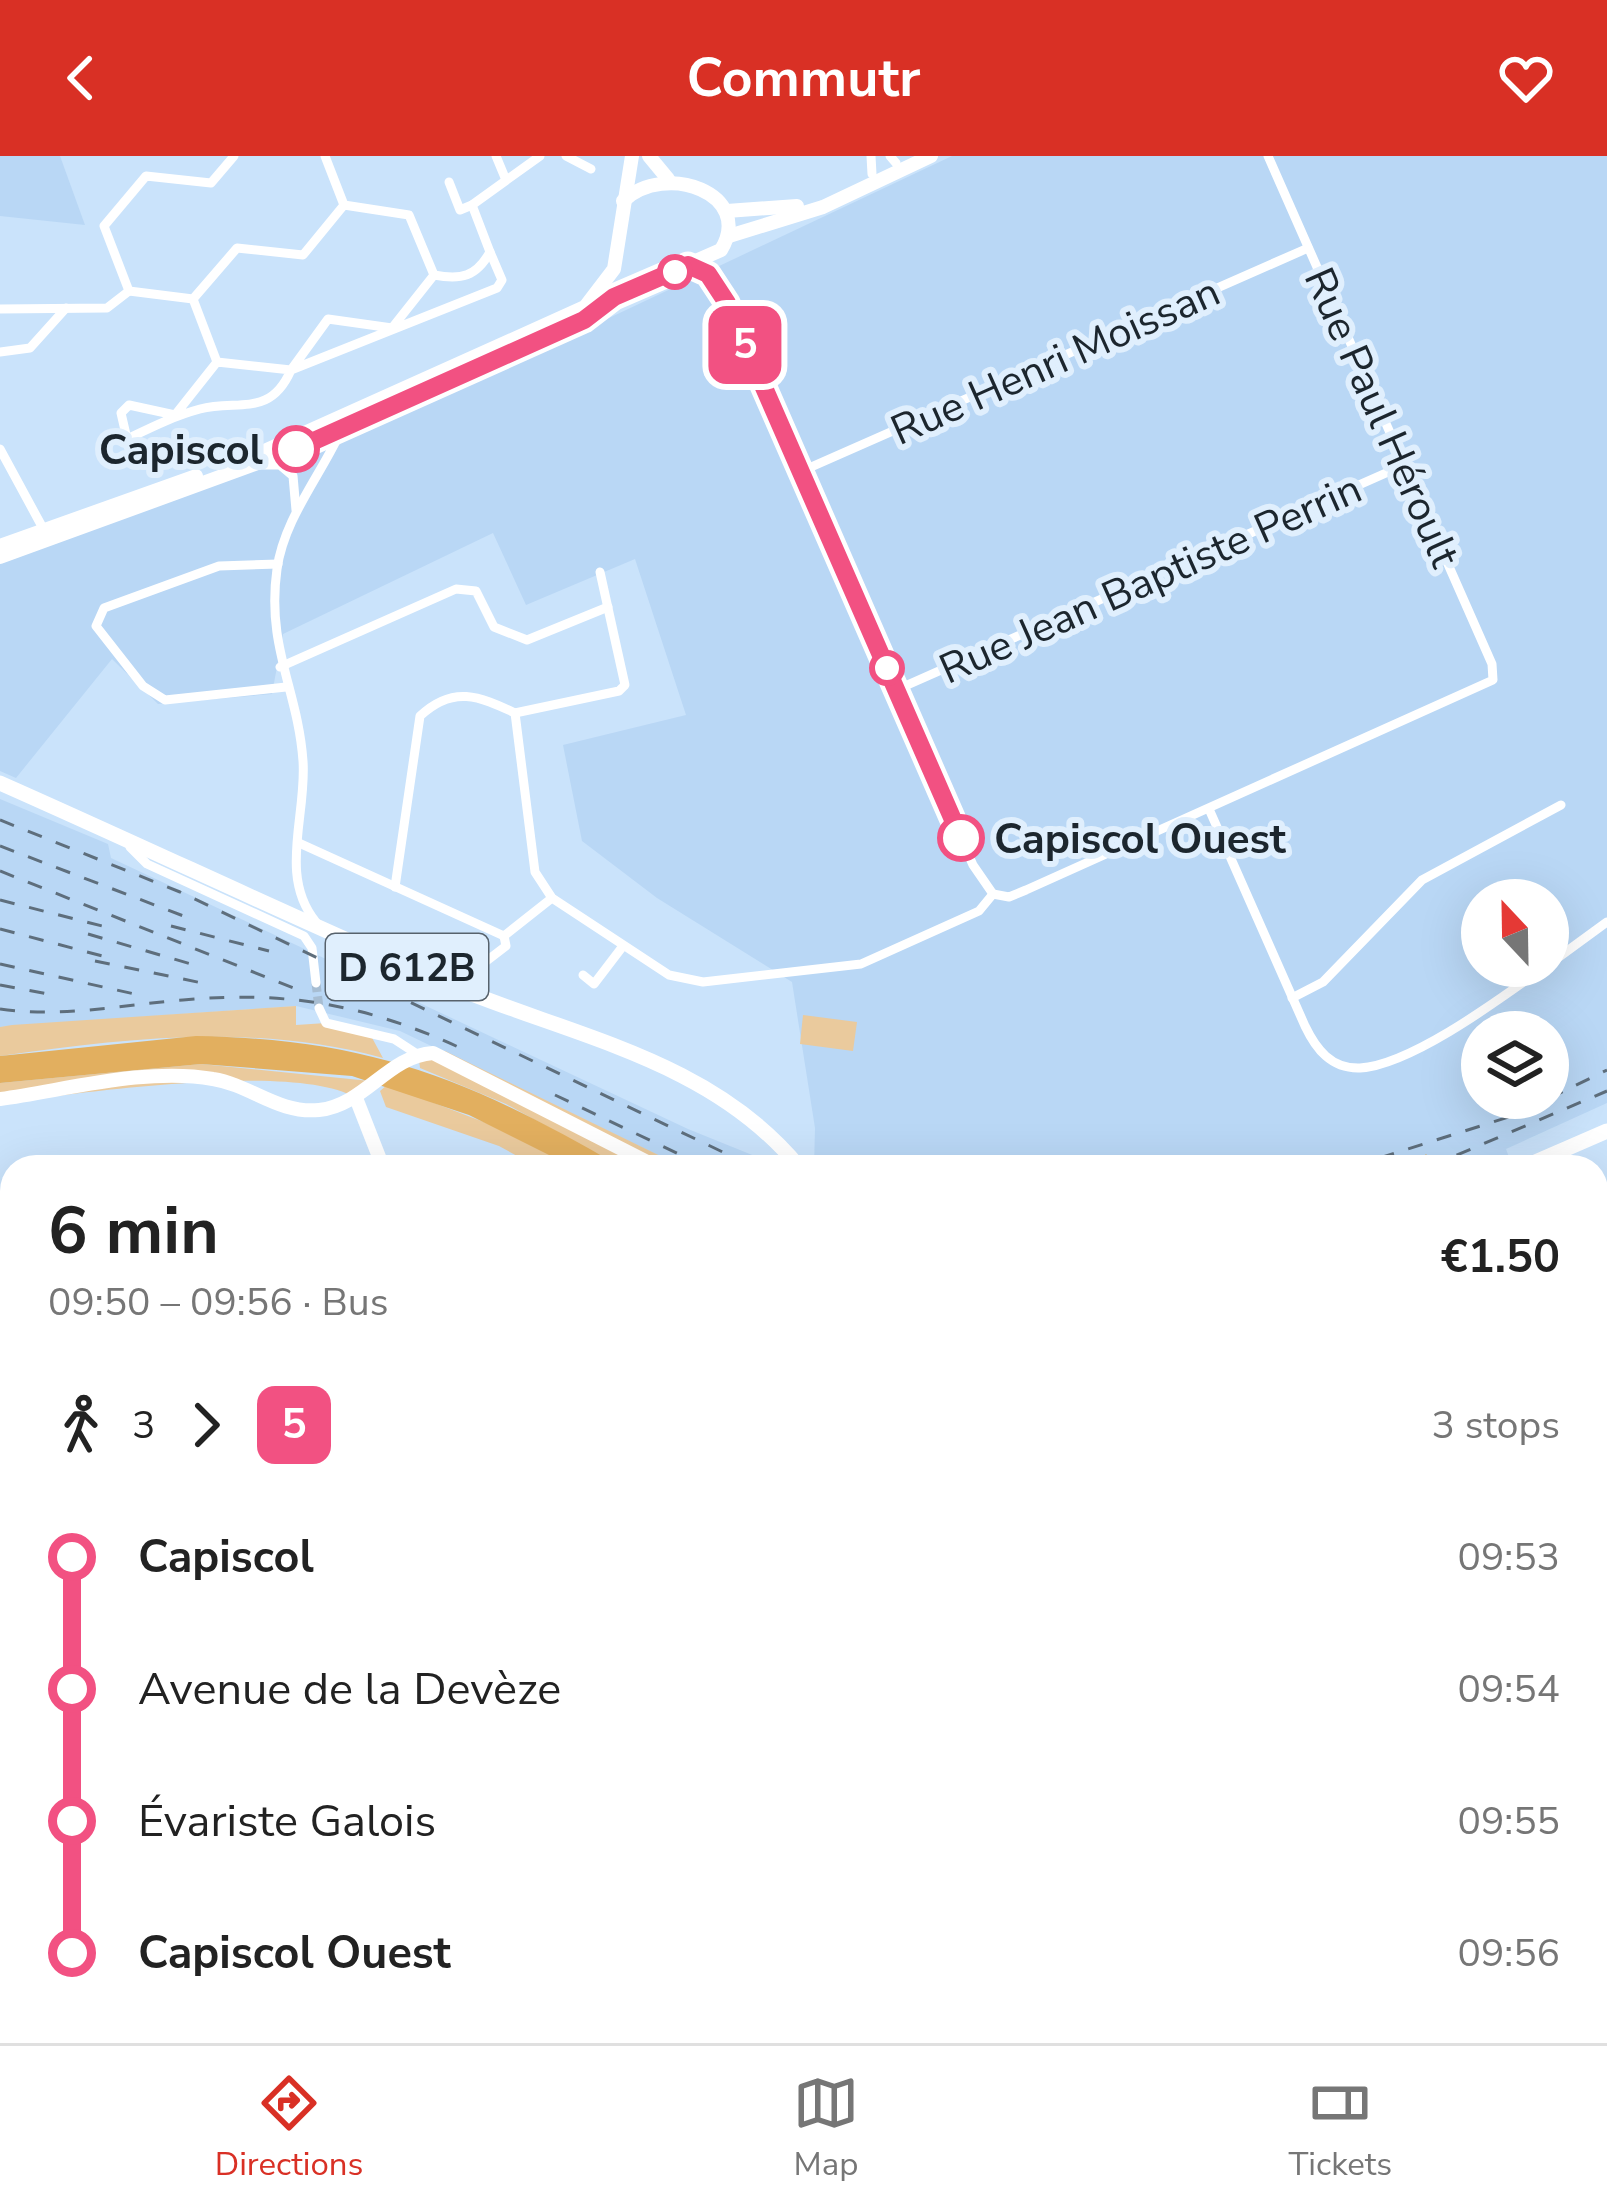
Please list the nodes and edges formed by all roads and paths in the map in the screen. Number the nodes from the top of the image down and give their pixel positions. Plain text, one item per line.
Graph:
1 (234, 156) edge
2 (325, 156) edge
3 (496, 156) edge
4 (540, 156) edge
5 (566, 156) edge
6 (632, 156) edge
7 (650, 156) edge
8 (871, 156) edge
9 (911, 156) edge
10 (931, 156) edge
11 (1268, 156) edge
12 (893, 160) edge
13 (591, 169) dead end
14 (872, 174) junction
15 (668, 179) junction
16 (506, 180) junction
17 (449, 182) dead end
18 (623, 201) junction
19 (472, 205) junction
20 (344, 206) junction
21 (727, 211) junction
22 (725, 243) junction
23 (1308, 248) junction
24 (490, 252) junction
25 (688, 265) junction
26 (614, 269) junction
27 (434, 275) junction
28 (640, 287) junction
29 (719, 287) junction
30 (129, 291) junction
31 (193, 299) junction
32 (66, 308) junction
33 (0, 309) edge
34 (392, 328) junction
35 (0, 352) edge
36 (217, 362) junction
37 (291, 370) junction
38 (356, 413) junction
39 (175, 416) junction
40 (340, 433) junction
41 (0, 449) edge
42 (279, 460) junction
43 (1404, 466) junction
44 (321, 469) junction
45 (802, 471) junction
46 (293, 476) junction
47 (115, 515) junction
48 (293, 521) junction
49 (42, 522) junction
50 (0, 550) edge
51 (278, 564) junction
52 (600, 572) dead end
53 (608, 607) junction
54 (280, 668) junction
55 (286, 687) junction
56 (896, 690) junction
57 (515, 713) junction
58 (0, 783) edge
59 (1561, 805) dead end
60 (1209, 809) junction
61 (123, 840) junction
62 (299, 843) junction
63 (395, 887) junction
64 (993, 894) junction
65 (552, 898) junction
66 (1607, 922) edge
67 (324, 930) junction
68 (504, 936) junction
69 (623, 946) junction
70 (1569, 949) edge
71 (481, 966) dead end
72 (583, 975) dead end
73 (316, 982) tunnel mouth
74 (1519, 987) edge
75 (1292, 998) junction
76 (319, 1008) dead end
77 (411, 1056) junction
78 (361, 1094) junction
79 (0, 1099) edge
80 (1607, 1131) edge
81 (379, 1155) edge
82 (634, 1155) edge
83 (788, 1155) edge
84 (1552, 1155) edge

1 - 30 street
2 - 20 street
3 - 16 street
4 - 16 street
5 - 13 street
6 - 18 main road
7 - 15 main road
8 - 14 street
9 - 12 main road
10 - 22 main road
11 - 23 street, Rue Paul Héroult
12 - 14 main road
14 - 21 main road
15 - 18 main road
15 - 21 main road
16 - 19 street
17 - 19 street
18 - 26 main road
19 - 24 street
20 - 27 street
20 - 31 street
21 - 22 main road
22 - 25 main road
22 - 29 street
23 - 43 street, Rue Paul Héroult
23 - 45 street, Rue Henri Moissan
24 - 27 street
24 - 34 street
25 - 28 main road
25 - 29 street
26 - 28 main road
26 - 38 main road
27 - 34 street
28 - 40 main road
29 - 45 street
30 - 31 street
30 - 32 street
31 - 36 street
32 - 33 street
32 - 35 street
34 - 37 street
34 - 37 street
36 - 37 street
36 - 39 street
37 - 39 street
38 - 42 street
38 - 49 main road
39 - 39 street
40 - 42 main road
40 - 44 street
41 - 49 street
42 - 46 street
42 - 47 main road
43 - 56 street, Rue Jean Baptiste Perrin
43 - 60 street, Rue Paul Héroult
44 - 46 street
44 - 48 street
45 - 56 street
46 - 48 street
47 - 49 street
47 - 50 main road
48 - 51 street
49 - 50 main road
51 - 54 street
51 - 55 street
52 - 53 street
53 - 54 street
53 - 57 street
54 - 55 street
55 - 62 street
56 - 64 street
57 - 63 street
57 - 65 street
58 - 61 main road, D 612B
59 - 75 street
60 - 64 street
60 - 75 street
61 - 67 main road, D 612B
61 - 73 street
62 - 63 street
62 - 67 street
63 - 68 street
64 - 69 street
65 - 68 street
65 - 69 street
66 - 70 street
67 - 83 main road, D 612B
68 - 71 street
69 - 72 street
74 - 75 street
76 - 77 street
77 - 78 main road
77 - 82 main road
78 - 79 main road
78 - 81 main road
80 - 84 main road

